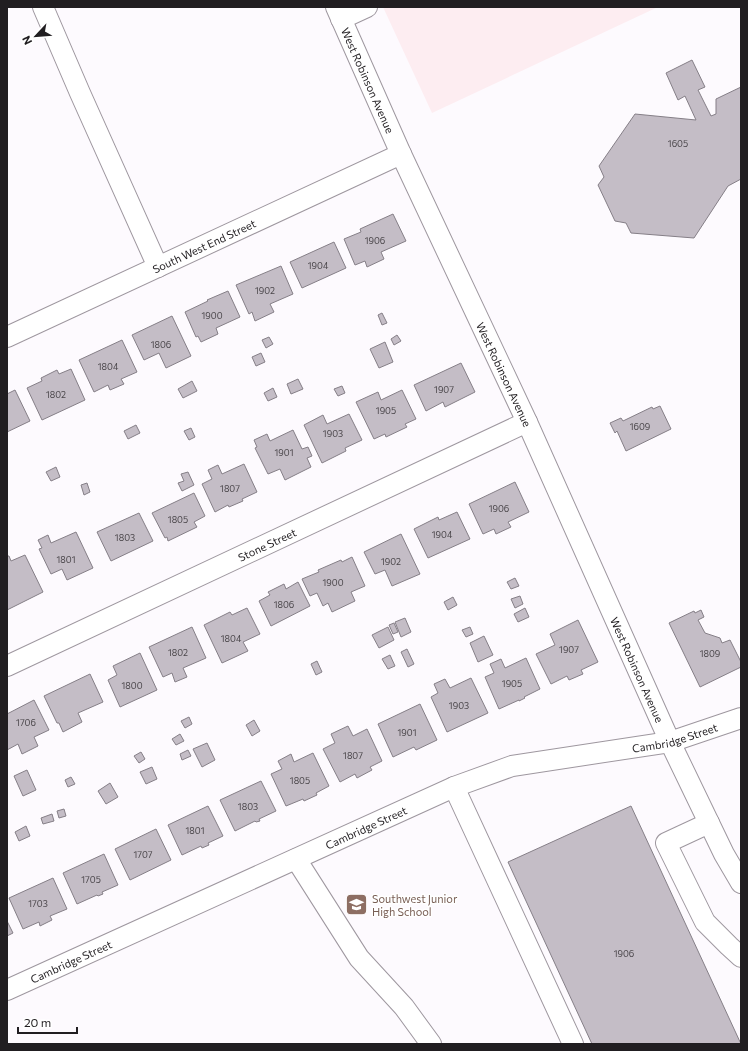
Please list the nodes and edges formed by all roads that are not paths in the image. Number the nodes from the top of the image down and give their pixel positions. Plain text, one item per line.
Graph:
1 (43, 7) edge
2 (366, 7) edge
3 (338, 13) edge
4 (401, 154) junction
5 (158, 267) junction
6 (7, 337) edge
7 (526, 422) junction
8 (7, 666) edge
9 (741, 718) edge
10 (670, 742) junction
11 (454, 787) junction
12 (709, 823) junction
13 (296, 859) junction
14 (741, 883) edge
15 (735, 952) edge
16 (741, 973) edge
17 (7, 990) edge
18 (431, 1044) edge
19 (573, 1044) edge

1 - 5 street
2 - 3 street
3 - 4 street, West Robinson Avenue
4 - 5 street, South West End Street
4 - 7 street, West Robinson Avenue
5 - 6 street, South West End Street
7 - 8 street, Stone Street
7 - 10 street, West Robinson Avenue
9 - 10 street, Cambridge Street
10 - 11 street, Cambridge Street
10 - 12 street, West Robinson Avenue
11 - 13 street, Cambridge Street
11 - 19 street
12 - 14 street, West Robinson Avenue
12 - 15 street
13 - 17 street, Cambridge Street
13 - 18 street
15 - 16 street

